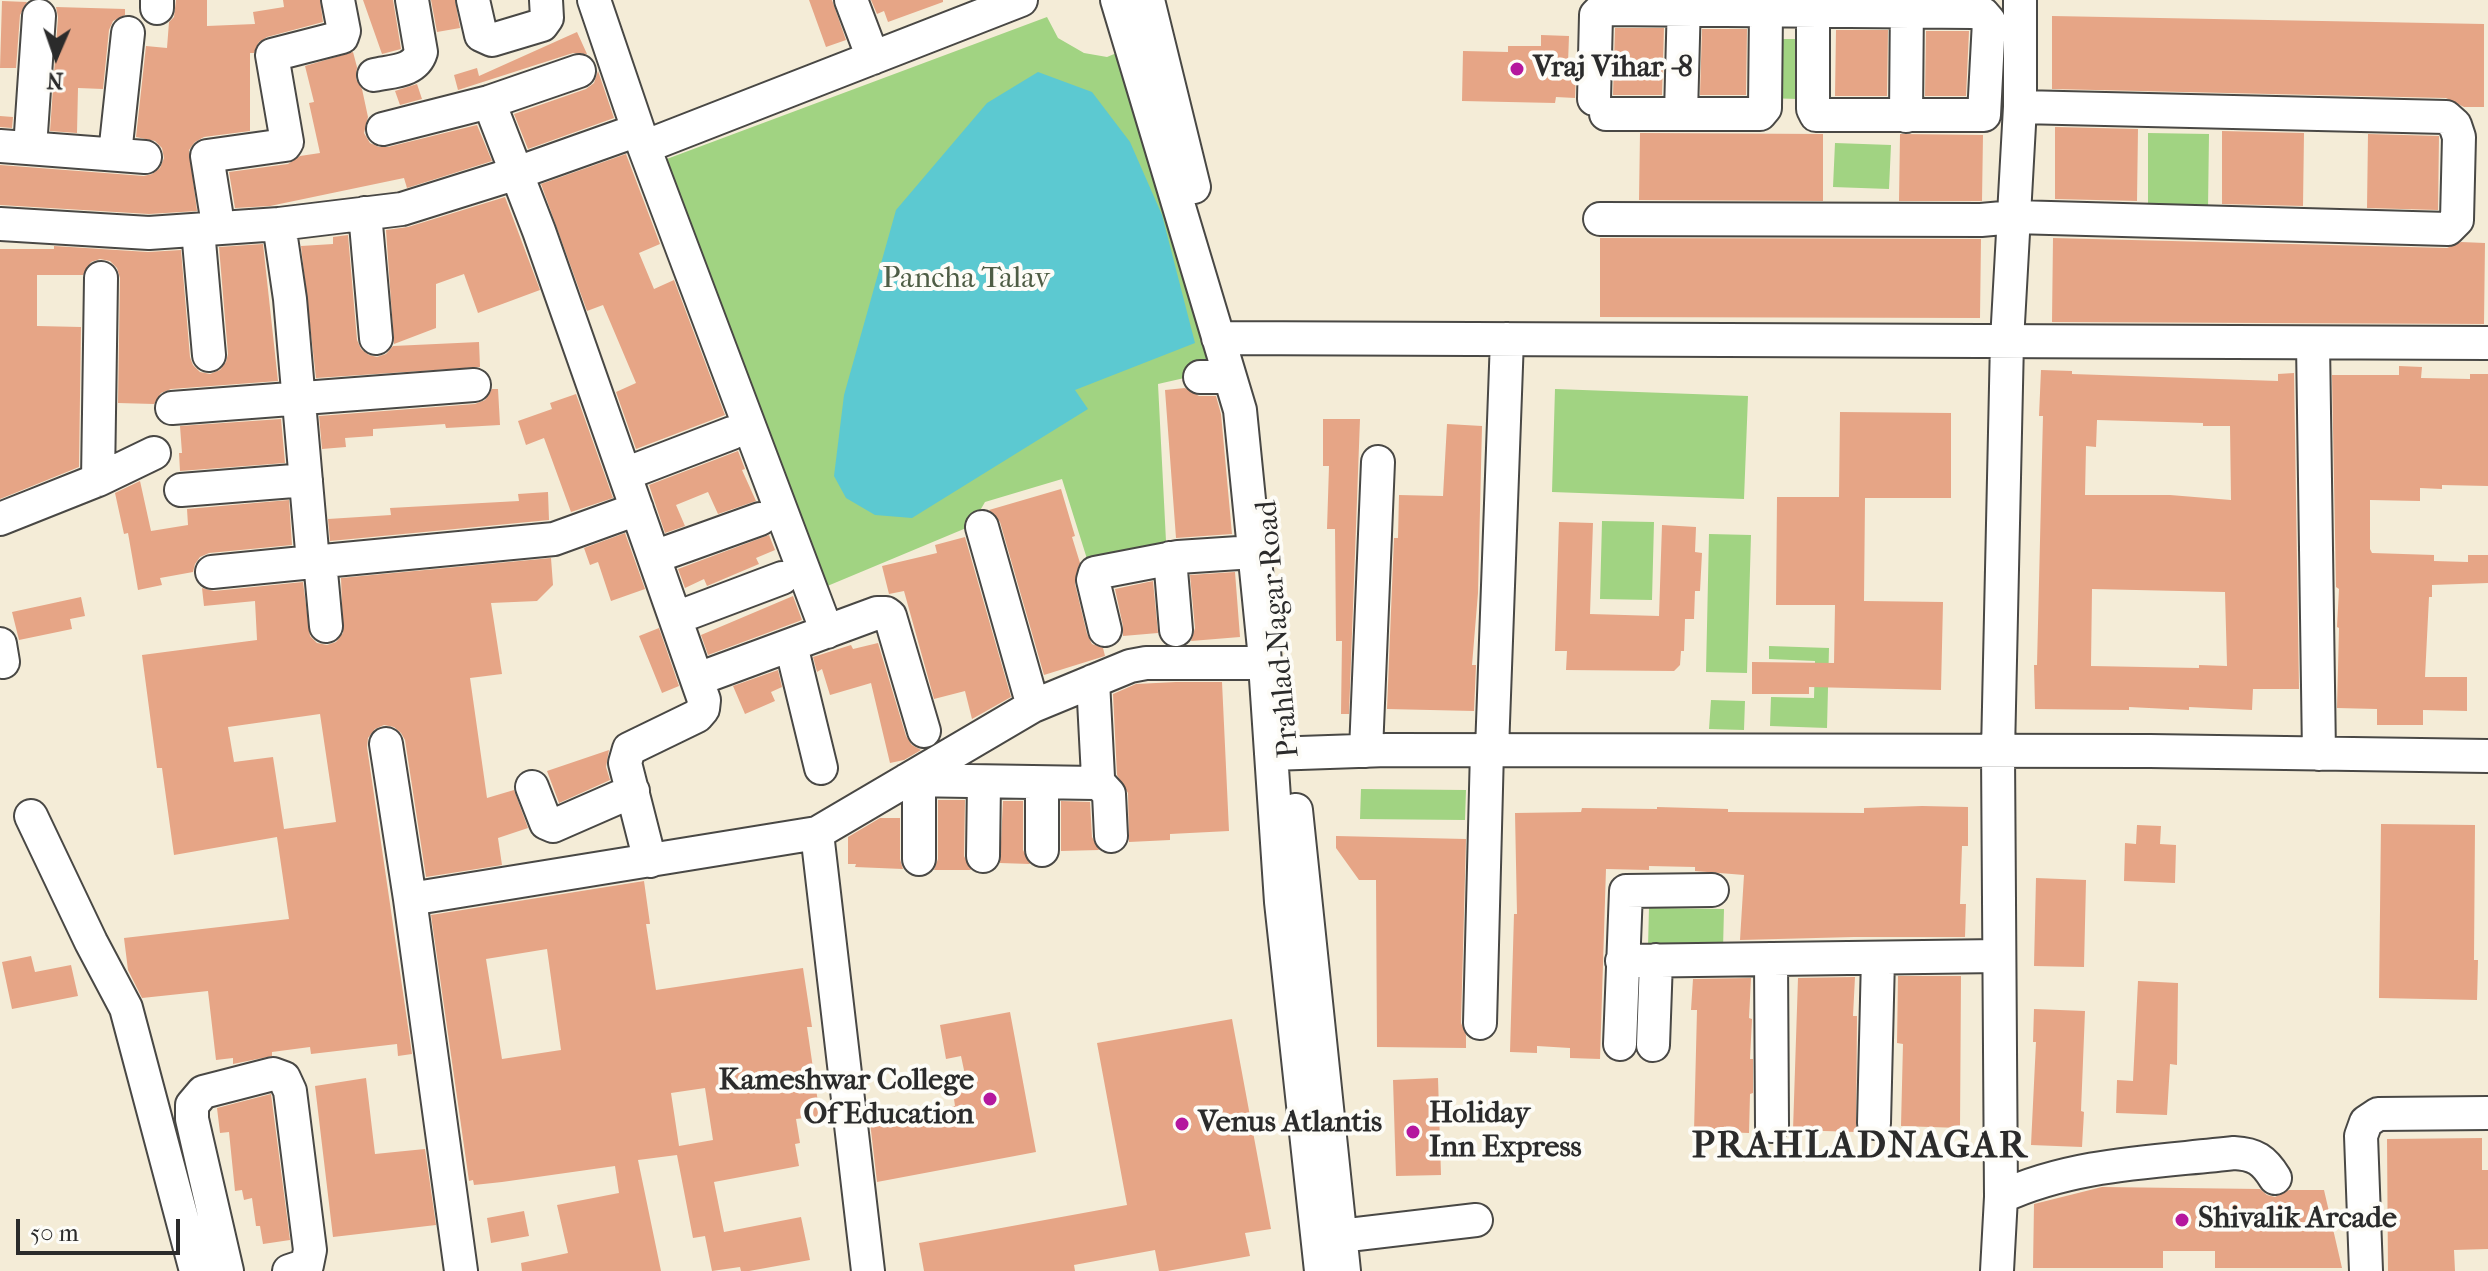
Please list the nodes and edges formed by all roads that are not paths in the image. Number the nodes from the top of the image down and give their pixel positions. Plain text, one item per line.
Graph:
1 (338, 0) edge
2 (412, 0) edge
3 (473, 0) edge
4 (546, 0) edge
5 (594, 0) edge
6 (851, 0) edge
7 (1021, 0) edge
8 (1117, 0) edge
9 (1148, 0) edge
10 (2020, 0) edge
11 (1602, 4) edge
12 (1684, 5) edge
13 (1906, 6) edge
14 (1787, 9) edge
15 (39, 16) dead end
16 (128, 33) dead end
17 (873, 58) junction
18 (579, 71) dead end
19 (374, 75) dead end
20 (489, 102) junction
21 (2020, 107) junction
22 (1681, 114) junction
23 (1906, 116) junction
24 (383, 129) dead end
25 (641, 138) junction
26 (15, 147) edge
27 (517, 173) junction
28 (365, 213) junction
29 (2014, 217) junction
30 (1600, 219) dead end
31 (207, 221) junction
32 (0, 224) edge
33 (279, 224) junction
34 (101, 278) dead end
35 (376, 338) dead end
36 (1229, 338) junction
37 (1507, 339) junction
38 (2007, 341) junction
39 (2313, 343) junction
40 (2488, 343) edge
41 (209, 355) dead end
42 (474, 385) dead end
43 (298, 399) junction
44 (172, 408) dead end
45 (732, 433) dead end
46 (154, 453) dead end
47 (1378, 462) dead end
48 (625, 474) junction
49 (98, 480) junction
50 (306, 480) junction
51 (181, 490) dead end
52 (637, 509) junction
53 (0, 519) edge
54 (760, 519) dead end
55 (982, 527) dead end
56 (1254, 552) junction
57 (654, 557) junction
58 (1170, 558) junction
59 (317, 562) junction
60 (212, 572) dead end
61 (782, 578) dead end
62 (676, 618) junction
63 (326, 626) dead end
64 (1105, 630) dead end
65 (1176, 630) dead end
66 (827, 632) junction
67 (791, 645) junction
68 (1264, 663) junction
69 (698, 679) junction
70 (1093, 681) junction
71 (1033, 706) junction
72 (924, 731) dead end
73 (386, 744) dead end
74 (1489, 750) junction
75 (1366, 751) junction
76 (1998, 752) junction
77 (1280, 754) junction
78 (2319, 754) junction
79 (2488, 756) edge
80 (821, 768) dead end
81 (913, 780) junction
82 (1097, 781) junction
83 (984, 782) junction
84 (1042, 783) junction
85 (532, 787) dead end
86 (633, 791) junction
87 (31, 816) dead end
88 (817, 833) junction
89 (1111, 836) dead end
90 (1042, 850) dead end
91 (983, 856) dead end
92 (919, 859) dead end
93 (650, 861) junction
94 (1712, 890) dead end
95 (410, 899) junction
96 (1999, 956) junction
97 (1878, 958) junction
98 (1771, 959) junction
99 (1656, 960) junction
100 (1622, 961) junction
101 (1480, 1023) dead end
102 (1620, 1044) dead end
103 (1653, 1045) dead end
104 (2488, 1113) edge
105 (1874, 1123) dead end
106 (1772, 1126) dead end
107 (2275, 1178) dead end
108 (2001, 1197) junction
109 (1476, 1220) dead end
110 (1340, 1236) junction
111 (196, 1271) edge
112 (227, 1271) edge
113 (289, 1271) edge
114 (461, 1271) edge
115 (868, 1271) edge
116 (1321, 1271) edge
117 (1344, 1271) edge
118 (1997, 1271) edge
119 (2366, 1271) edge

1 - 31 street
2 - 19 street
3 - 4 street
5 - 25 street
6 - 17 street
7 - 17 street
8 - 36 street
9 - 36 street, Prahlad Nagar Road
10 - 21 street
11 - 12 street
11 - 22 street
12 - 14 street
12 - 22 street
13 - 14 street
13 - 23 street
13 - 23 street
14 - 22 street
14 - 23 street
15 - 26 street
16 - 26 street
17 - 25 street
18 - 20 street
20 - 24 street
20 - 27 street
21 - 29 street
21 - 29 street
25 - 27 street
25 - 66 street
27 - 28 street
27 - 48 street
28 - 33 street
28 - 35 street
29 - 30 street
29 - 38 street
31 - 32 street
31 - 33 street
31 - 41 street
33 - 43 street
34 - 49 street
36 - 37 street
36 - 56 street
36 - 77 street, Prahlad Nagar Road
37 - 38 street
37 - 74 street
38 - 39 street
38 - 76 street
39 - 40 street
39 - 78 street
42 - 43 street
43 - 44 street
43 - 50 street
45 - 48 street
46 - 49 street
47 - 75 street
48 - 52 street
49 - 53 street
50 - 51 street
50 - 59 street
52 - 57 street
52 - 59 street
54 - 57 street
55 - 71 street
56 - 58 street
56 - 68 street
57 - 62 street
58 - 64 street
58 - 65 street
59 - 60 street
59 - 63 street
61 - 62 street
62 - 69 street
66 - 67 street
66 - 72 street
67 - 69 street
67 - 80 street
68 - 70 street
68 - 77 street
69 - 86 street
70 - 71 street
70 - 82 street
71 - 81 street
73 - 95 street
74 - 75 street
74 - 76 street
74 - 101 street
75 - 77 street
76 - 78 street
76 - 96 street
77 - 110 street, Prahlad Nagar Road
77 - 116 street
78 - 79 street
81 - 83 street
81 - 88 street
81 - 92 street
82 - 84 street
82 - 89 street
83 - 84 street
83 - 91 street
84 - 90 street
85 - 86 street
86 - 93 street
87 - 111 street
88 - 93 street
88 - 115 street
93 - 95 street
94 - 100 street
95 - 114 street
96 - 97 street
96 - 108 street
97 - 98 street
97 - 105 street
98 - 99 street
98 - 106 street
99 - 100 street
99 - 103 street
100 - 102 street
104 - 119 street
107 - 108 street
108 - 118 street
109 - 110 street
110 - 117 street, Prahlad Nagar Road
112 - 113 street

